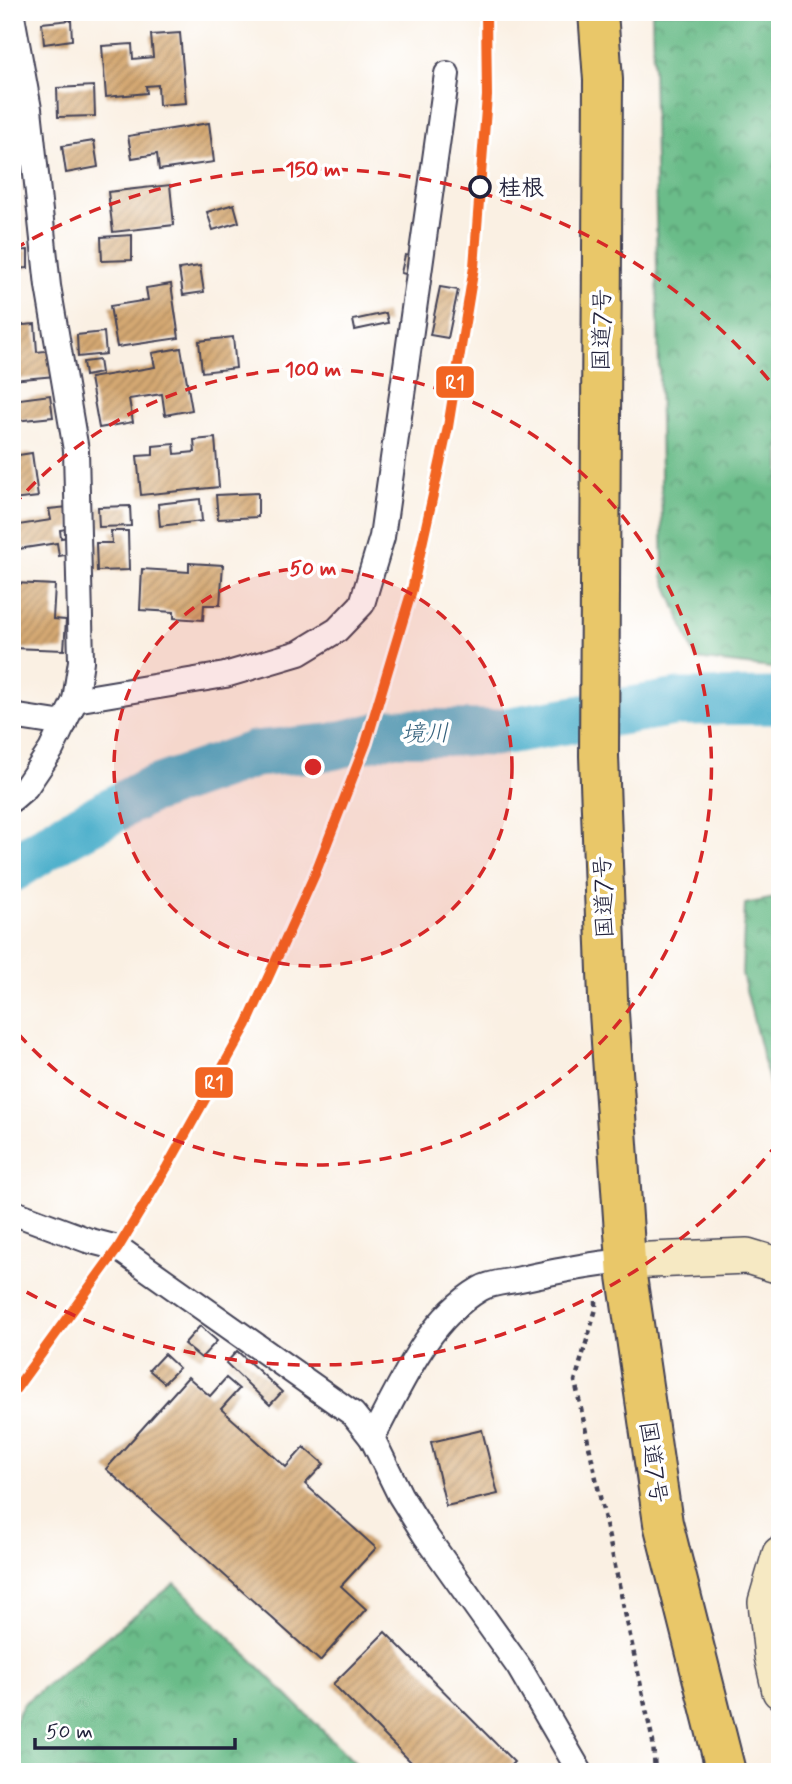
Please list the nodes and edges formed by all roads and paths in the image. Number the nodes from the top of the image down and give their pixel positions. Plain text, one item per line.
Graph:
1 (598, 12) edge
2 (12, 16) edge
3 (447, 74) dead end
4 (75, 700) junction
5 (12, 716) edge
6 (64, 724) junction
7 (12, 799) edge
8 (12, 1212) edge
9 (612, 1262) junction
10 (780, 1266) edge
11 (372, 1438) junction
12 (780, 1554) edge
13 (780, 1691) edge
14 (580, 1772) edge
15 (655, 1772) edge
16 (726, 1772) edge

1 - 9 highway, 国道7号
2 - 4 street
3 - 4 street
4 - 6 street
5 - 6 street
6 - 7 street
8 - 11 street
9 - 10 street
9 - 11 street
9 - 15 path
9 - 16 highway, 国道7号
11 - 14 street
12 - 13 street

